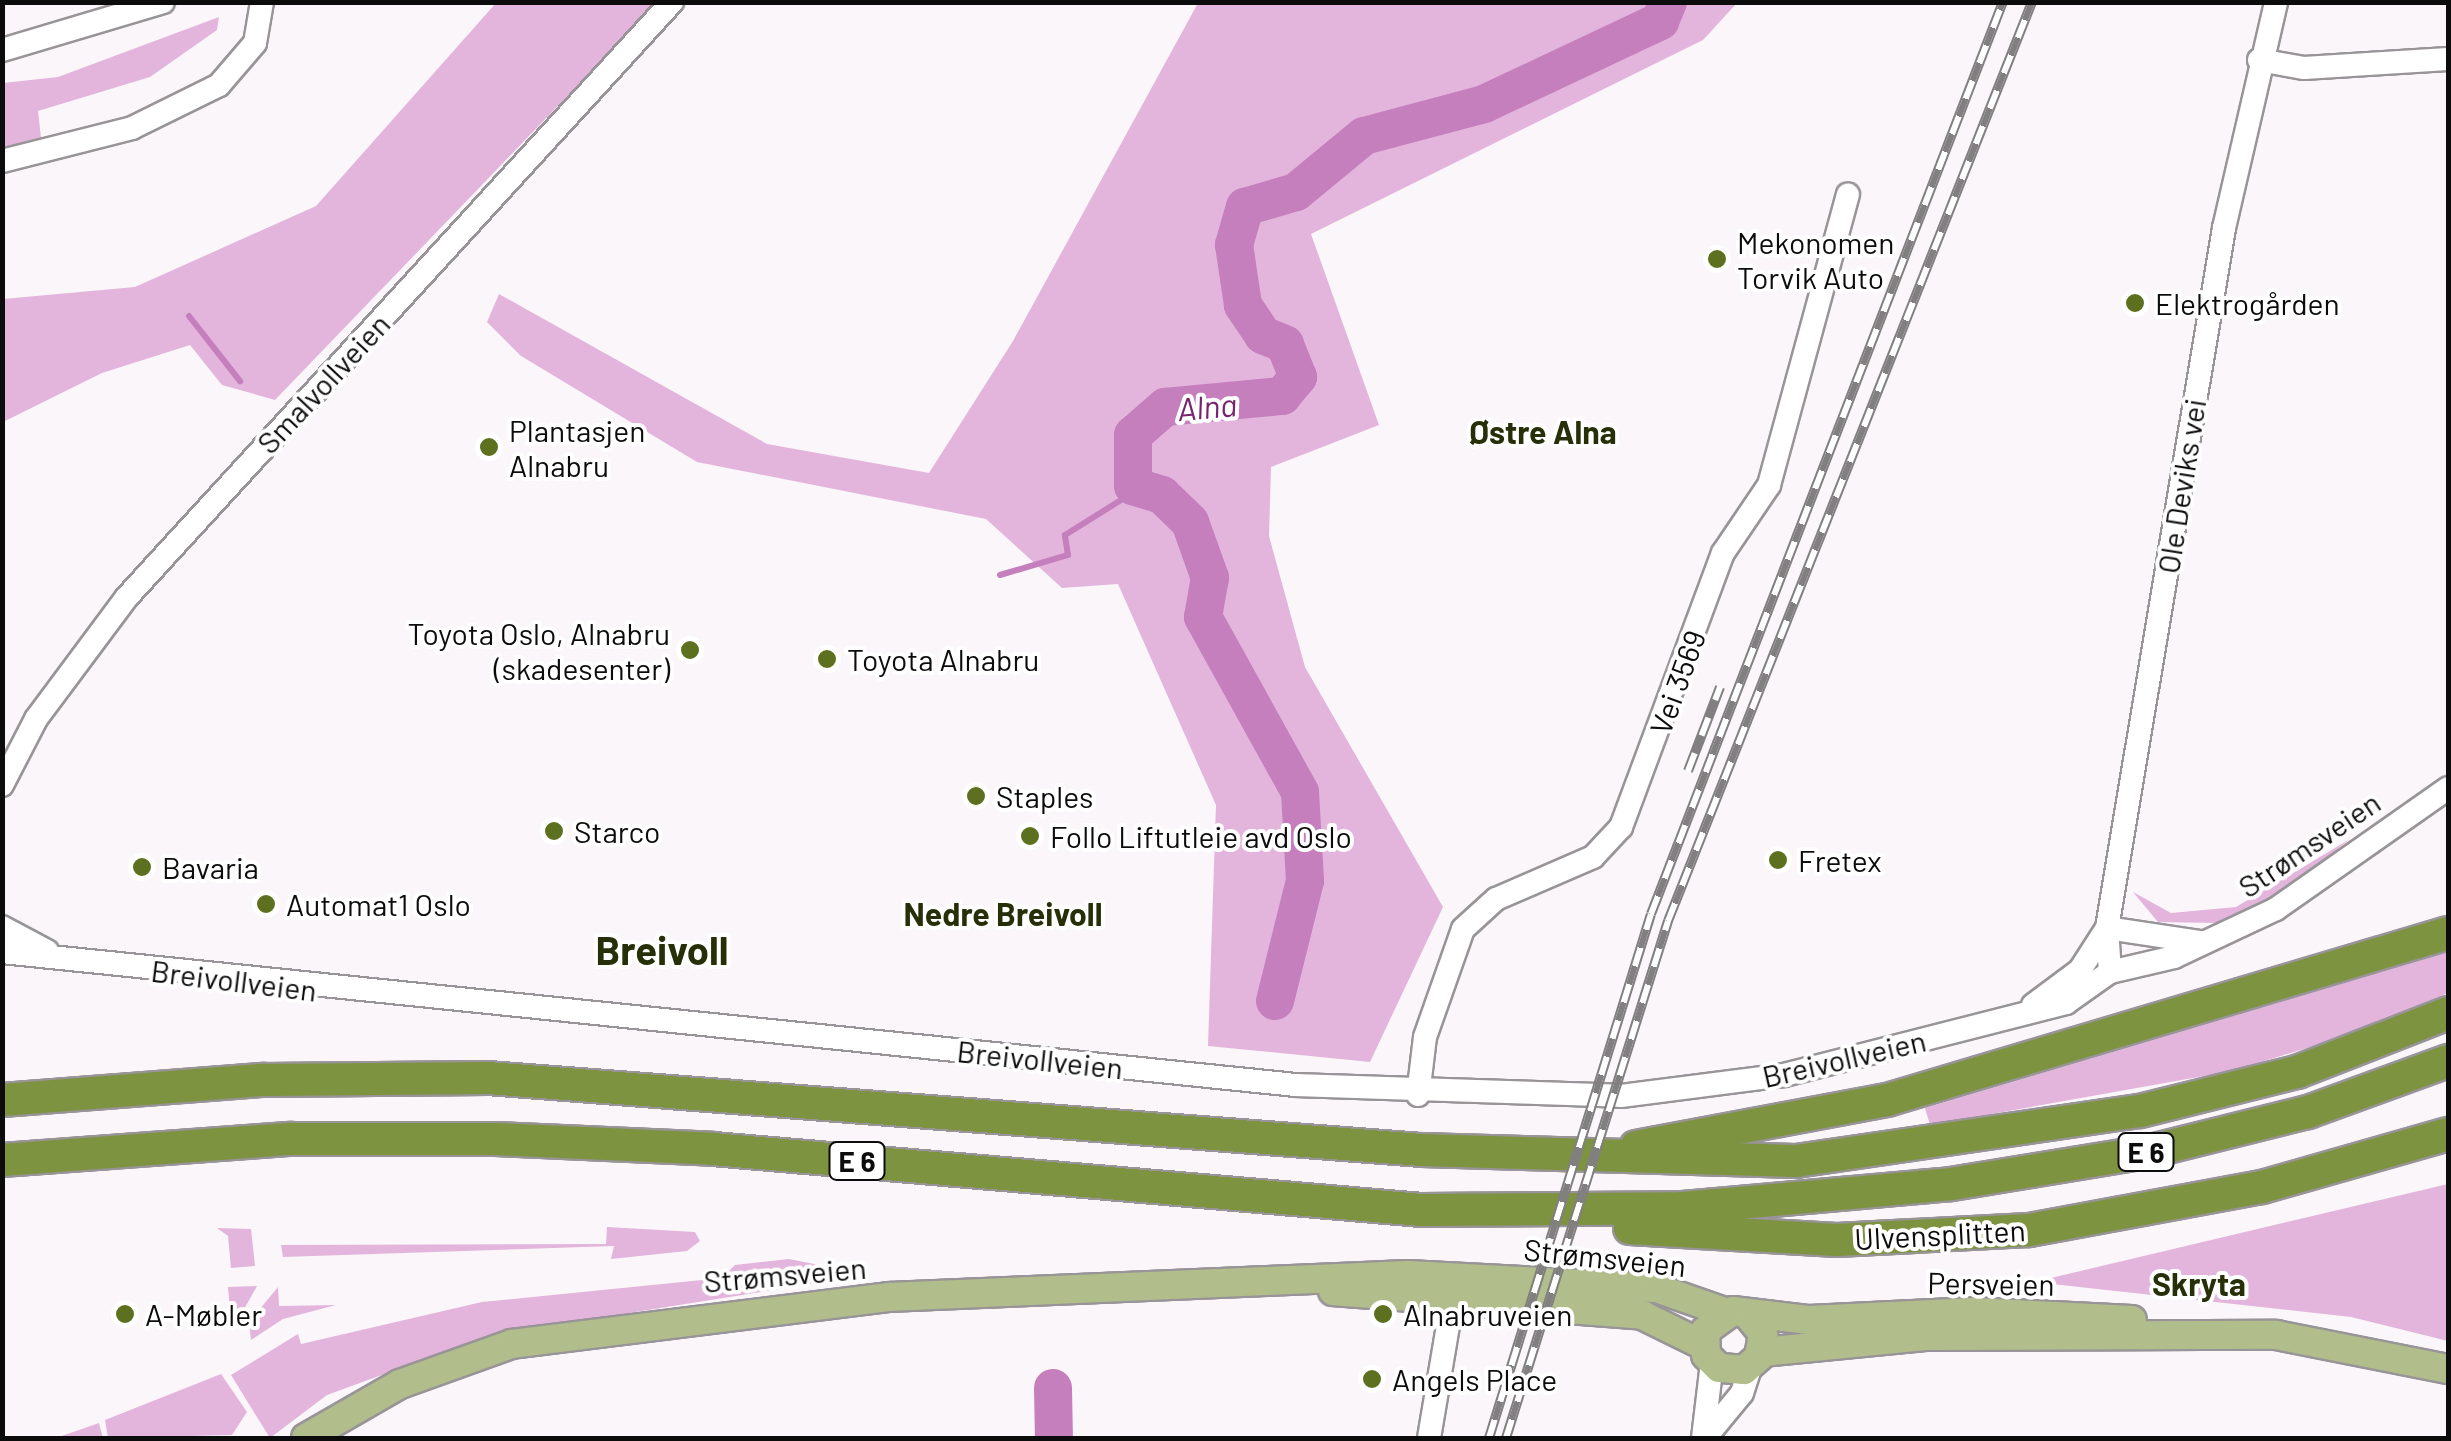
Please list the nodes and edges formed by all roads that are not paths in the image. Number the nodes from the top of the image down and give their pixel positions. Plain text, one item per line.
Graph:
1 (163, 2) edge
2 (262, 2) edge
3 (672, 2) edge
4 (2276, 2) edge
5 (2, 50) edge
6 (2448, 59) edge
7 (2258, 60) junction
8 (2, 161) edge
9 (1848, 195) dead end
10 (2, 785) edge
11 (2448, 788) edge
12 (2, 927) edge
13 (2107, 928) junction
14 (2448, 933) edge
15 (2200, 942) junction
16 (47, 951) junction
17 (2, 952) edge
18 (2110, 972) junction
19 (2026, 1010) junction
20 (2448, 1013) edge
21 (2448, 1061) edge
22 (1418, 1095) junction
23 (2, 1100) edge
24 (2448, 1134) edge
25 (1592, 1154) junction
26 (2, 1160) edge
27 (1421, 1210) junction
28 (1454, 1289) junction
29 (1736, 1313) junction
30 (2233, 1334) junction
31 (1708, 1354) junction
32 (1757, 1359) junction
33 (2448, 1370) edge
34 (306, 1438) edge
35 (1429, 1438) edge
36 (1704, 1438) edge

1 - 5 street
2 - 8 street
3 - 10 street, Smalvollveien
4 - 7 street, Ole Deviks vei
6 - 7 street
7 - 13 street, Ole Deviks vei
9 - 22 street, Vei 3569
11 - 15 street, Strømsveien
12 - 16 street, Breivollveien
13 - 15 street
13 - 18 street, Ole Deviks vei
13 - 19 street, Breivollveien
14 - 25 highway
15 - 18 street, Strømsveien
16 - 17 street, Breivollveien
16 - 22 street, Breivollveien
18 - 19 street, Breivollveien
19 - 22 street, Breivollveien
20 - 25 highway, E 6
21 - 27 highway, E 6
23 - 25 highway, E 6
24 - 27 highway, Ulvensplitten / E 6
26 - 27 highway, E 6
28 - 29 main road, Strømsveien
28 - 31 main road, Strømsveien
28 - 34 main road, Strømsveien
28 - 35 street
29 - 30 main road, Persveien
29 - 31 main road
29 - 32 main road
30 - 32 main road, Persveien
30 - 33 main road, Persveien
31 - 32 main road, Persveien
31 - 36 street
32 - 36 street

